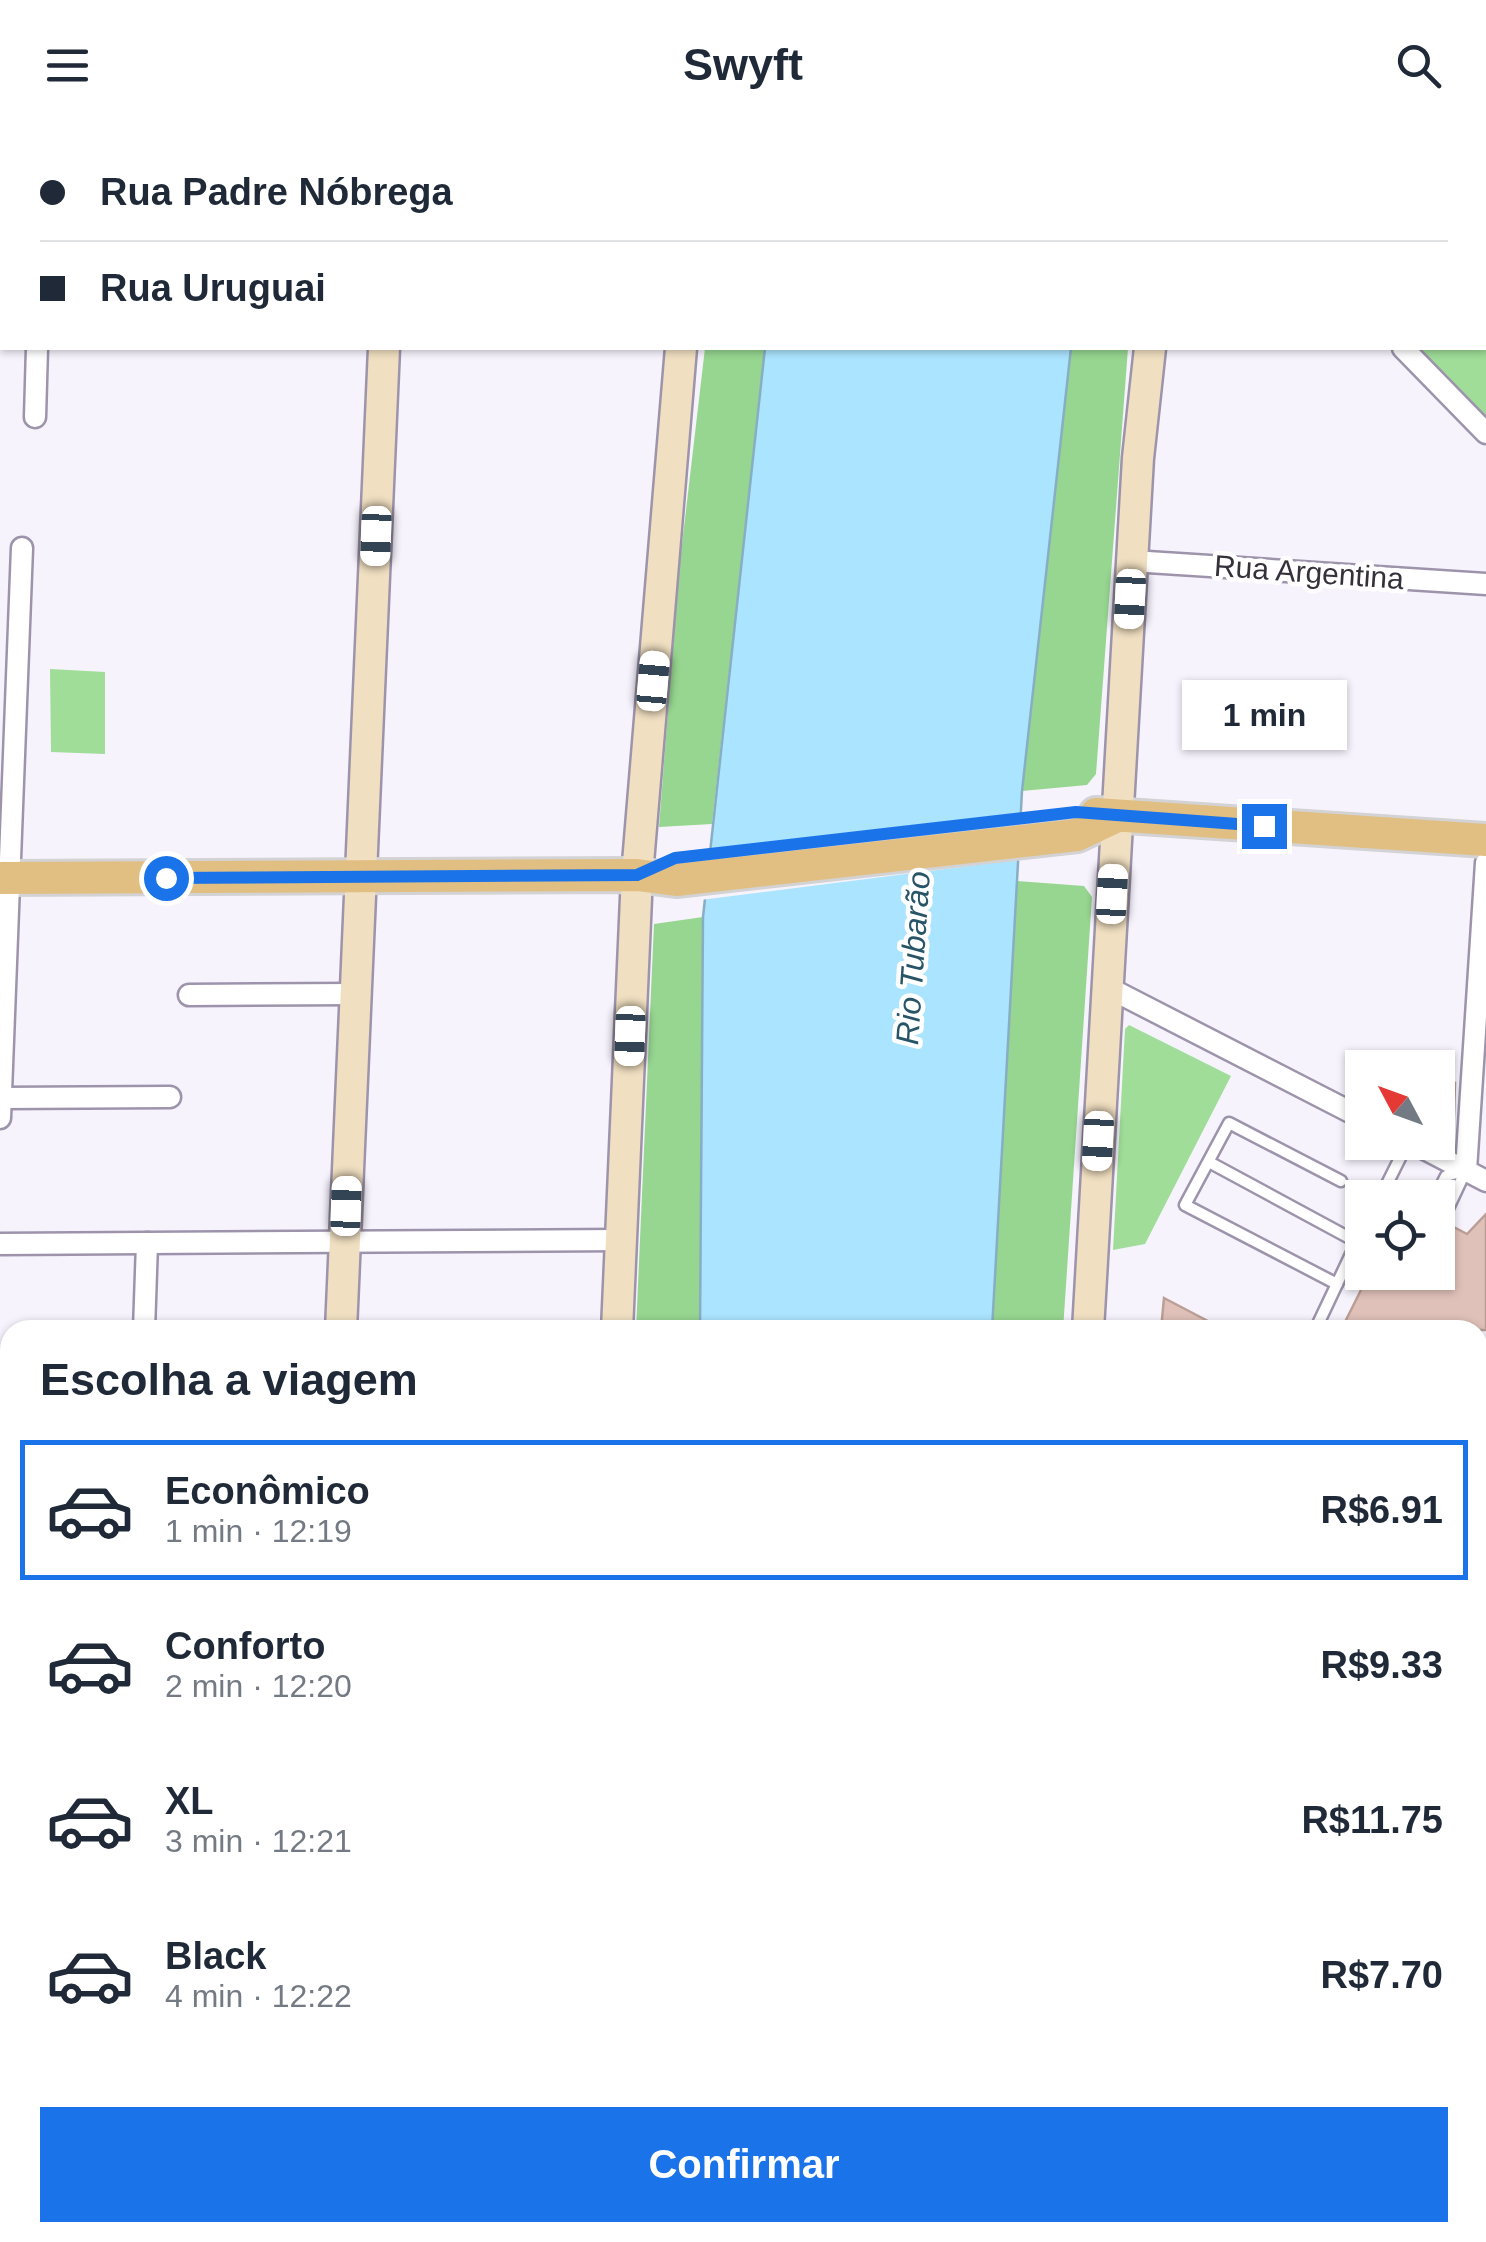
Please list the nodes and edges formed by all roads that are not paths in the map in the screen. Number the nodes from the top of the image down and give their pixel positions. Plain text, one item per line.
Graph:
1 (38, 350) edge
2 (384, 350) edge
3 (681, 350) edge
4 (1150, 350) edge
5 (1405, 350) edge
6 (35, 417) dead end
7 (1486, 433) edge
8 (22, 548) dead end
9 (1132, 561) junction
10 (1486, 584) edge
11 (1117, 816) junction
12 (1486, 840) edge
13 (1486, 863) edge
14 (637, 875) junction
15 (361, 876) junction
16 (5, 878) edge
17 (1108, 987) junction
18 (356, 994) junction
19 (189, 995) dead end
20 (1480, 1053) edge
21 (170, 1097) dead end
22 (1, 1098) edge
23 (1345, 1109) edge
24 (0, 1118) edge
25 (1446, 1160) edge
26 (1209, 1162) junction
27 (1466, 1170) junction
28 (1444, 1180) edge
29 (1341, 1181) dead end
30 (1486, 1181) edge
31 (1455, 1193) edge
32 (1345, 1230) edge
33 (621, 1240) junction
34 (345, 1242) junction
35 (147, 1243) junction
36 (0, 1244) edge
37 (1345, 1268) edge
38 (1337, 1284) junction
39 (144, 1320) edge
40 (341, 1320) edge
41 (617, 1320) edge
42 (1089, 1320) edge
43 (1320, 1320) edge

1 - 6 street
2 - 15 main road
3 - 14 main road
4 - 9 main road
5 - 7 street
8 - 16 street
9 - 10 street, Rua Argentina
9 - 11 main road
11 - 12 main road
11 - 14 main road
11 - 17 main road
13 - 20 street
14 - 15 main road
14 - 33 main road
15 - 16 main road
15 - 18 main road
16 - 22 street
17 - 23 street
17 - 42 main road
18 - 19 street
18 - 34 main road
20 - 27 street
21 - 22 street
22 - 24 street
25 - 27 street
26 - 29 lane
26 - 32 lane
26 - 38 lane
27 - 28 lane
27 - 30 street
27 - 31 lane
33 - 34 street
33 - 41 main road
34 - 35 street
34 - 40 main road
35 - 36 street
35 - 39 street
37 - 38 lane
38 - 43 lane

